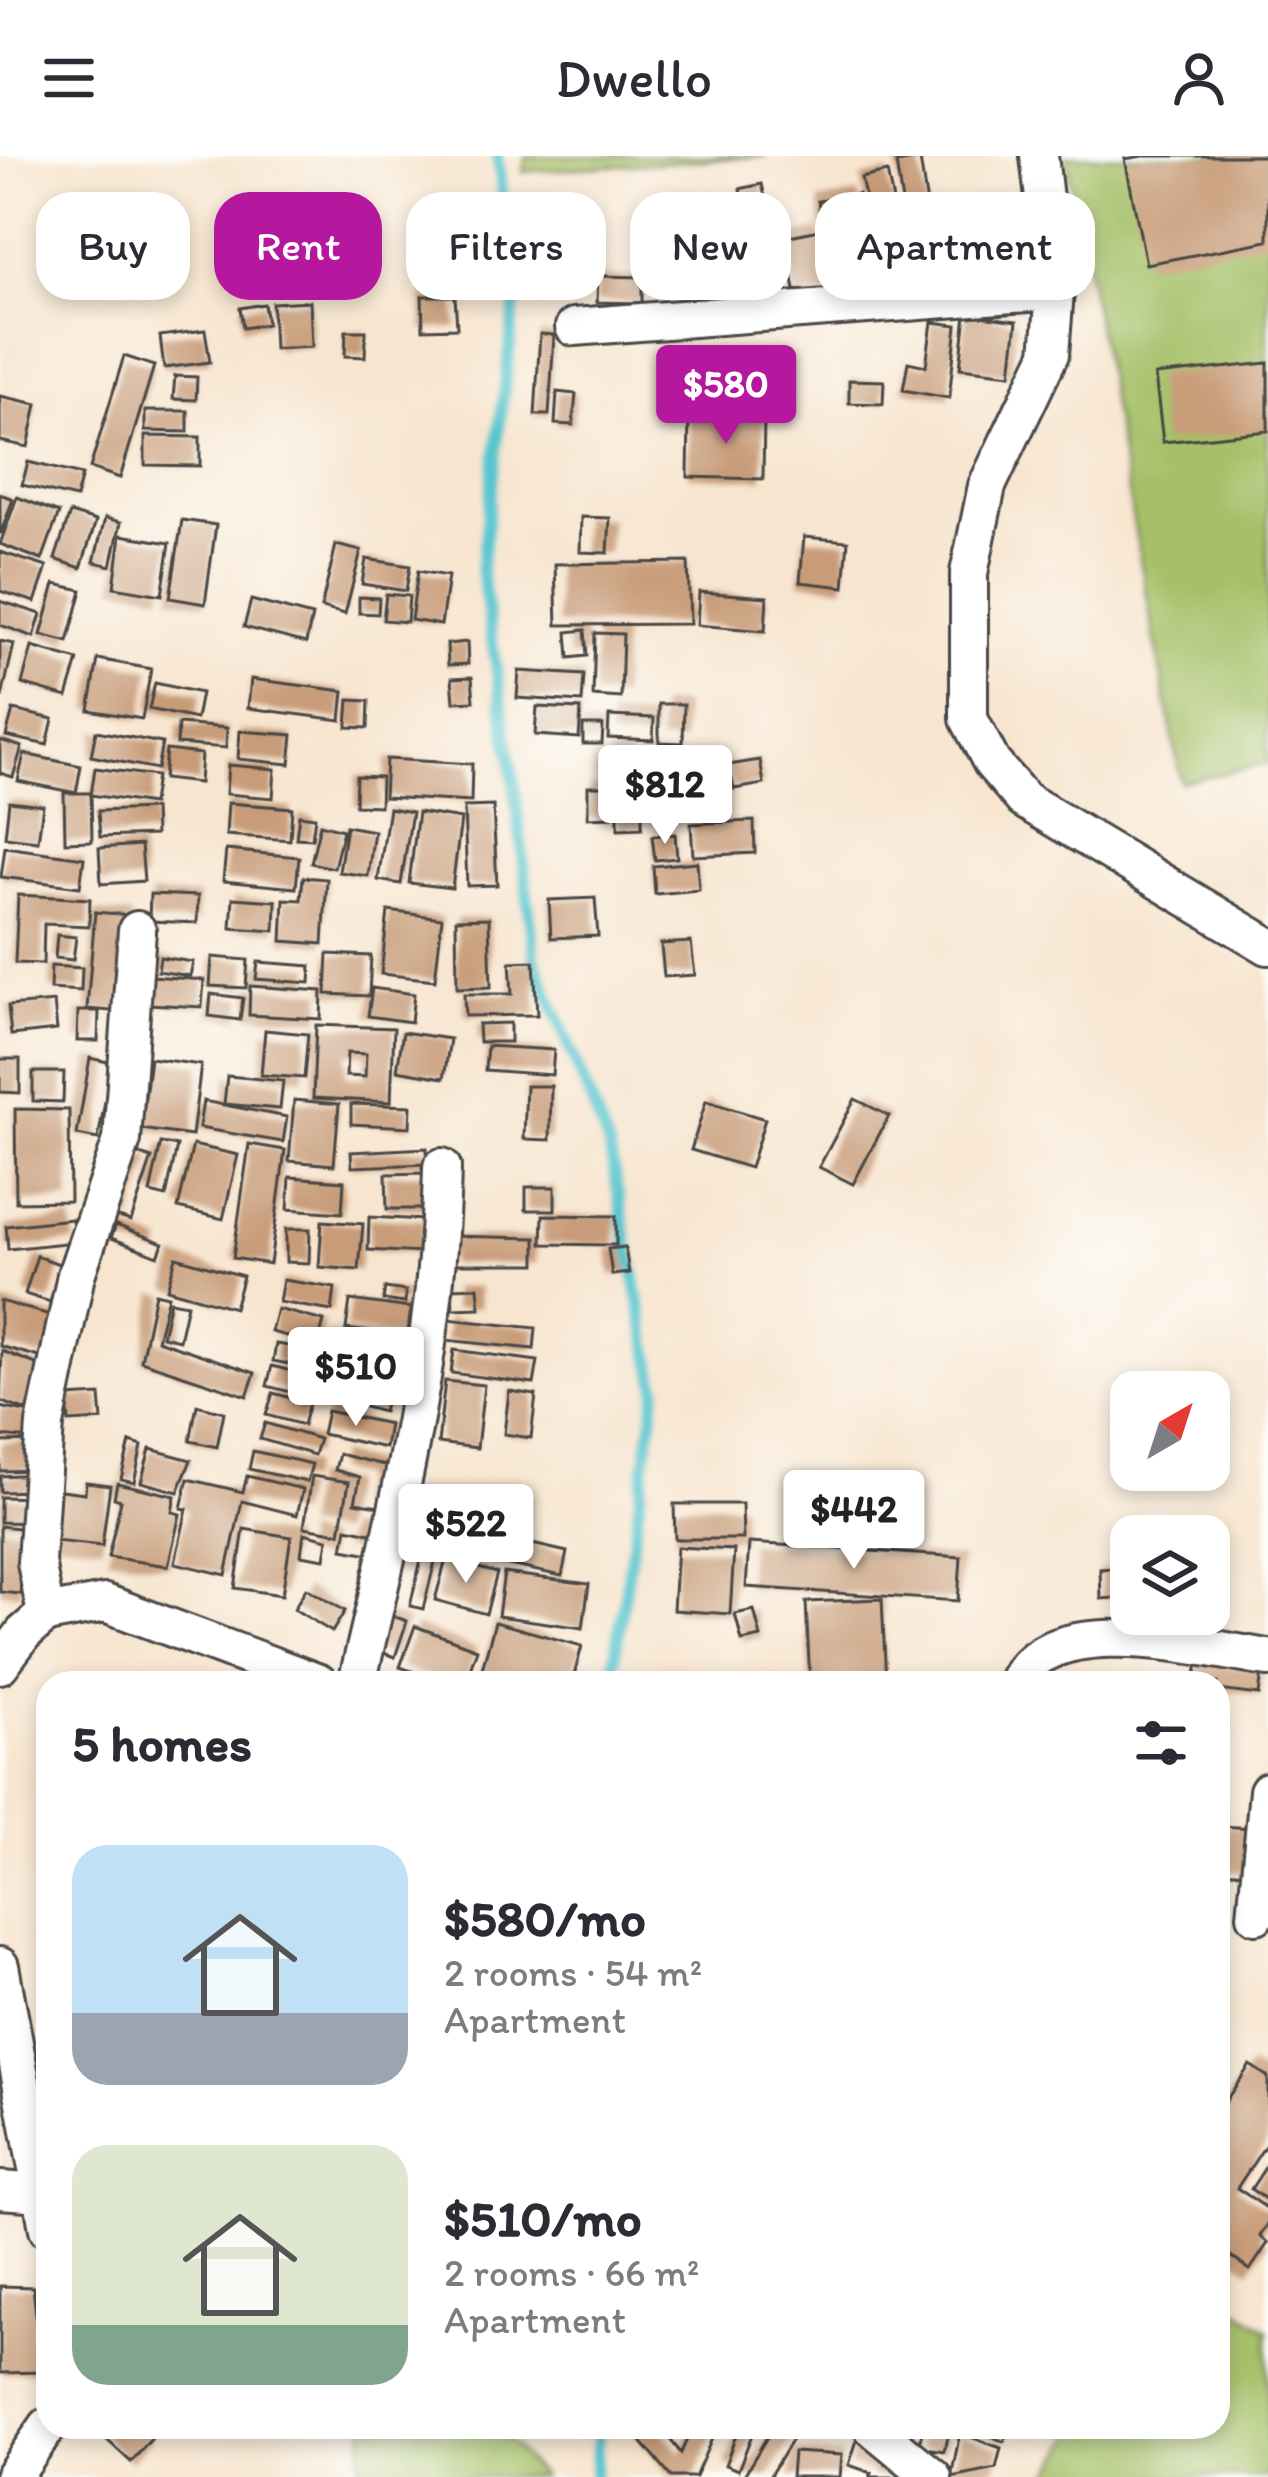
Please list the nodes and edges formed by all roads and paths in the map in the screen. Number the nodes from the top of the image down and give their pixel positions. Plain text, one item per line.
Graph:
1 (1039, 156) edge
2 (1043, 192) edge
3 (935, 300) edge
4 (1054, 300) edge
5 (574, 327) dead end
6 (136, 930) dead end
7 (1268, 946) edge
8 (442, 1167) dead end
9 (46, 1614) junction
10 (1268, 1658) edge
11 (0, 1665) edge
12 (287, 1671) edge
13 (361, 1671) edge
14 (1022, 1671) edge
15 (1268, 1791) edge
16 (1256, 1915) dead end
17 (0, 1966) edge
18 (36, 2162) edge
19 (0, 2190) edge
20 (36, 2207) edge
21 (39, 2439) edge
22 (887, 2439) edge
23 (14, 2477) edge
24 (933, 2477) edge

1 - 2 street
3 - 5 street
4 - 7 street
6 - 9 street
8 - 13 street
9 - 11 street
9 - 12 street
10 - 14 street
15 - 16 street
17 - 18 street
19 - 20 street
21 - 23 street
22 - 24 street

